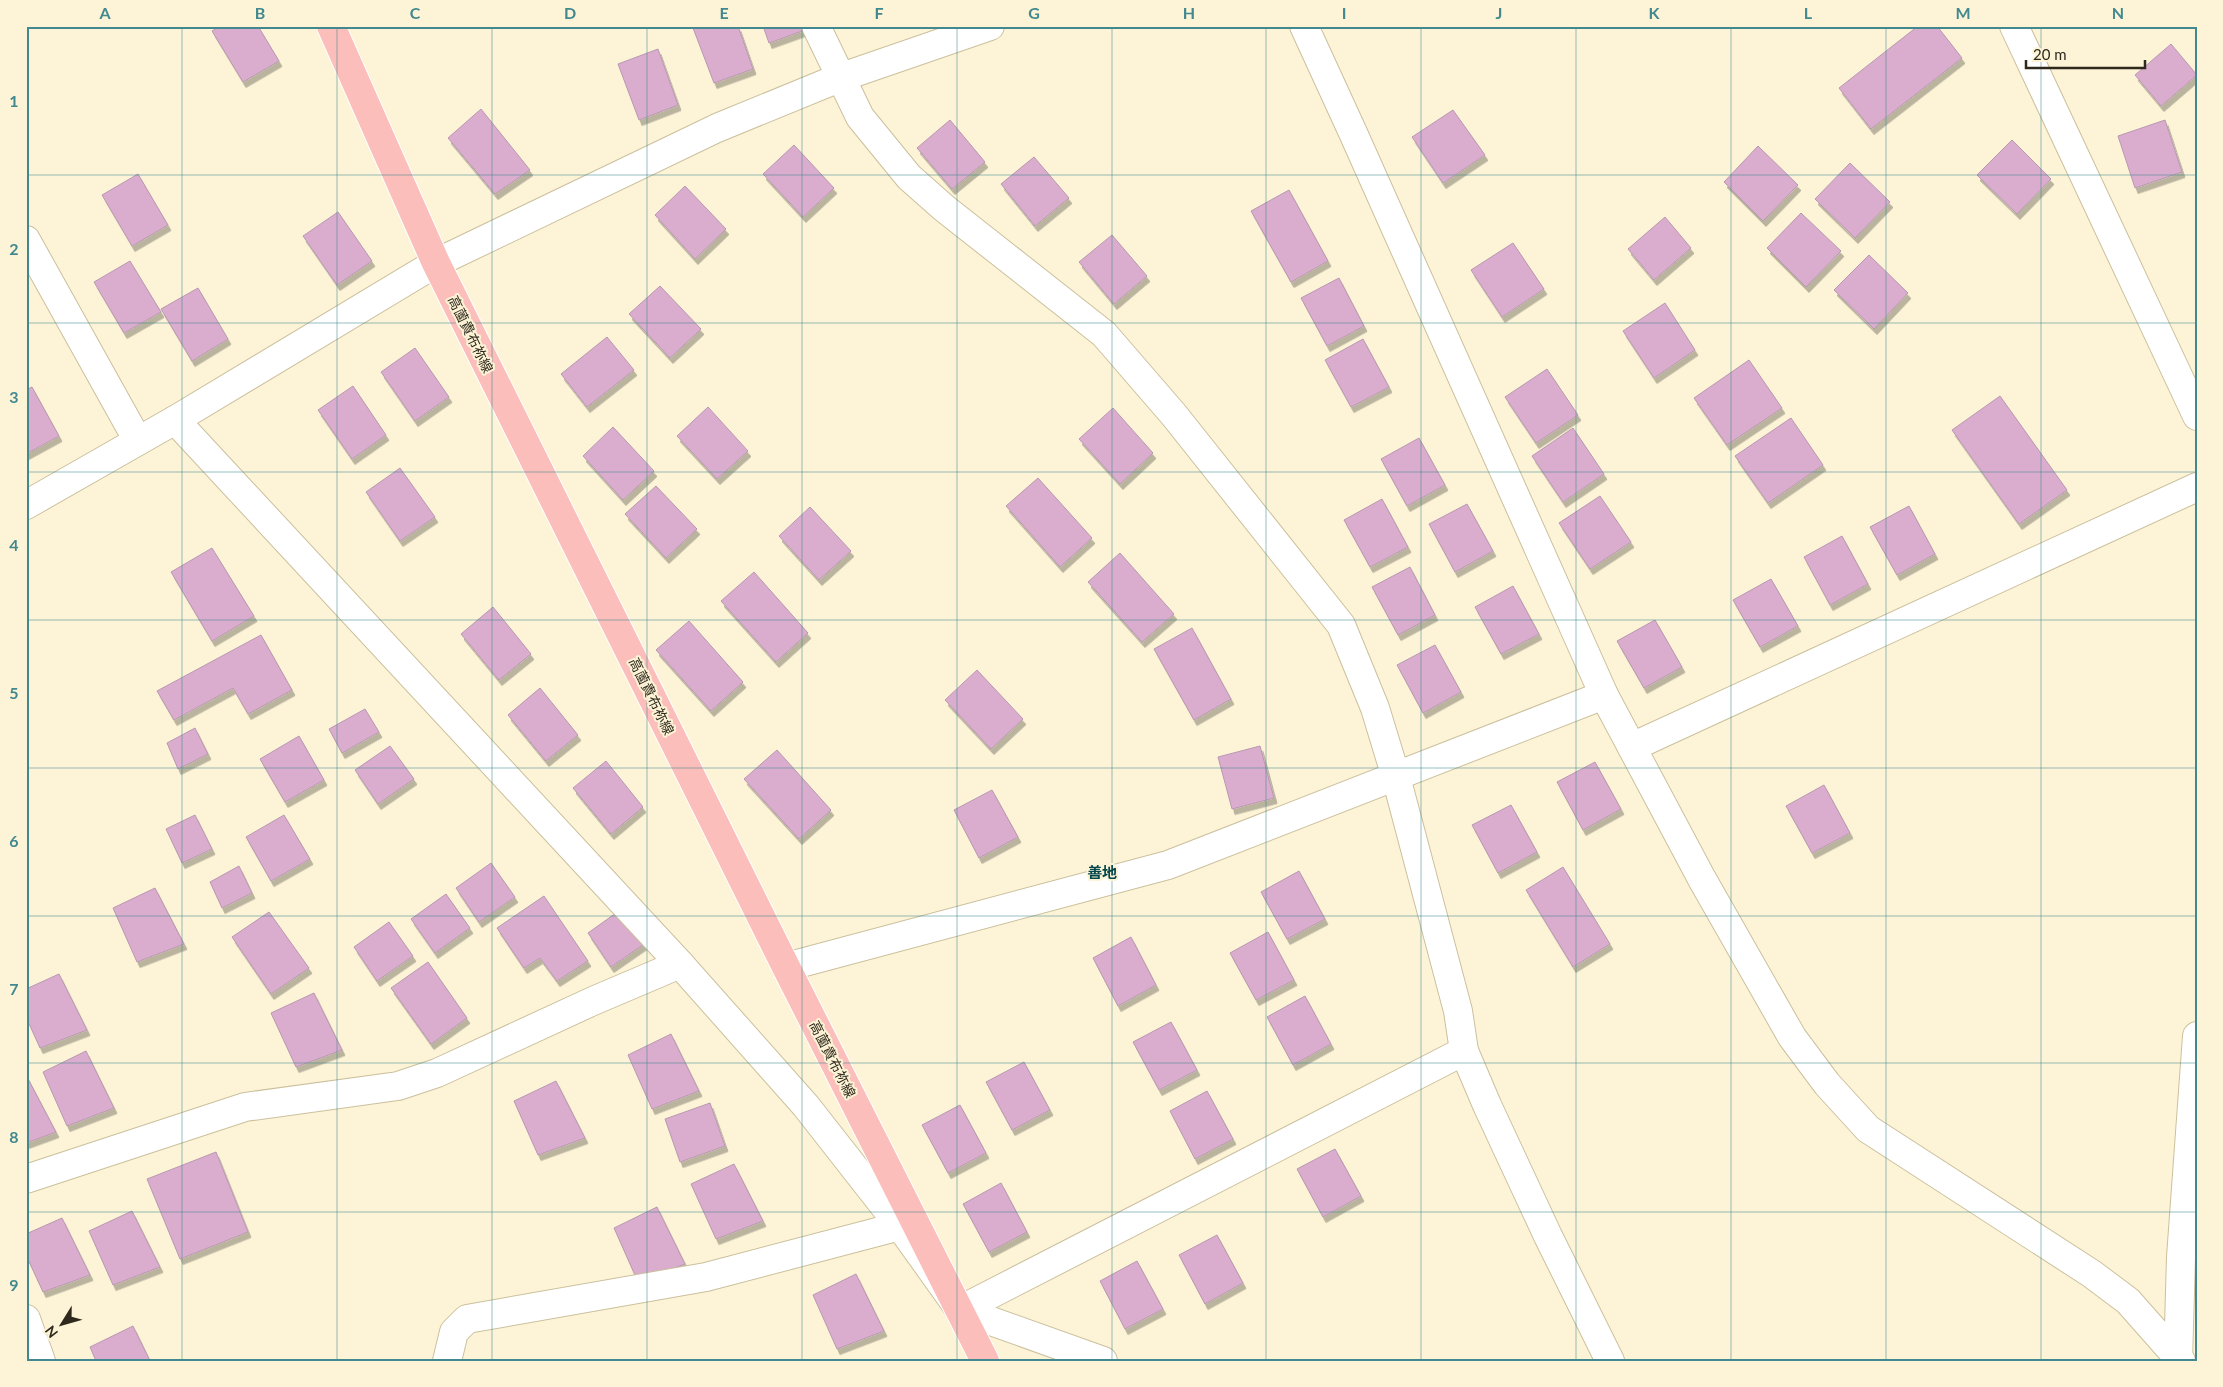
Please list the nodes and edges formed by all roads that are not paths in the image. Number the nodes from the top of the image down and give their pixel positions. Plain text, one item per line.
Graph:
1 (331, 26) edge
2 (816, 26) edge
3 (990, 26) edge
4 (1304, 26) edge
5 (2014, 26) edge
6 (839, 78) junction
7 (26, 240) edge
8 (436, 263) junction
9 (2197, 416) edge
10 (175, 420) junction
11 (138, 441) junction
12 (2197, 487) edge
13 (26, 505) edge
14 (1604, 695) junction
15 (1632, 747) junction
16 (1396, 777) junction
17 (680, 964) junction
18 (786, 967) junction
19 (2197, 1036) edge
20 (1464, 1051) junction
21 (26, 1179) edge
22 (900, 1226) junction
23 (960, 1310) junction
24 (26, 1319) edge
25 (2179, 1359) edge
26 (41, 1361) edge
27 (447, 1361) edge
28 (985, 1361) edge
29 (1103, 1361) edge
30 (1610, 1361) edge

1 - 8 main road, 高薗貴布祢線
2 - 6 street
3 - 6 street
4 - 14 street
5 - 9 street
6 - 8 street
6 - 16 street
7 - 11 street
8 - 10 street
8 - 18 main road, 高薗貴布祢線
10 - 11 street
10 - 17 street
11 - 13 street
12 - 15 street
14 - 15 street
14 - 16 street
15 - 25 street
16 - 18 street
16 - 20 street
17 - 21 street
17 - 22 street
18 - 23 main road, 高薗貴布祢線
19 - 25 street
20 - 23 street
20 - 30 street
22 - 23 street
22 - 27 street
23 - 28 main road, 高薗貴布祢線
23 - 29 street
24 - 26 street

